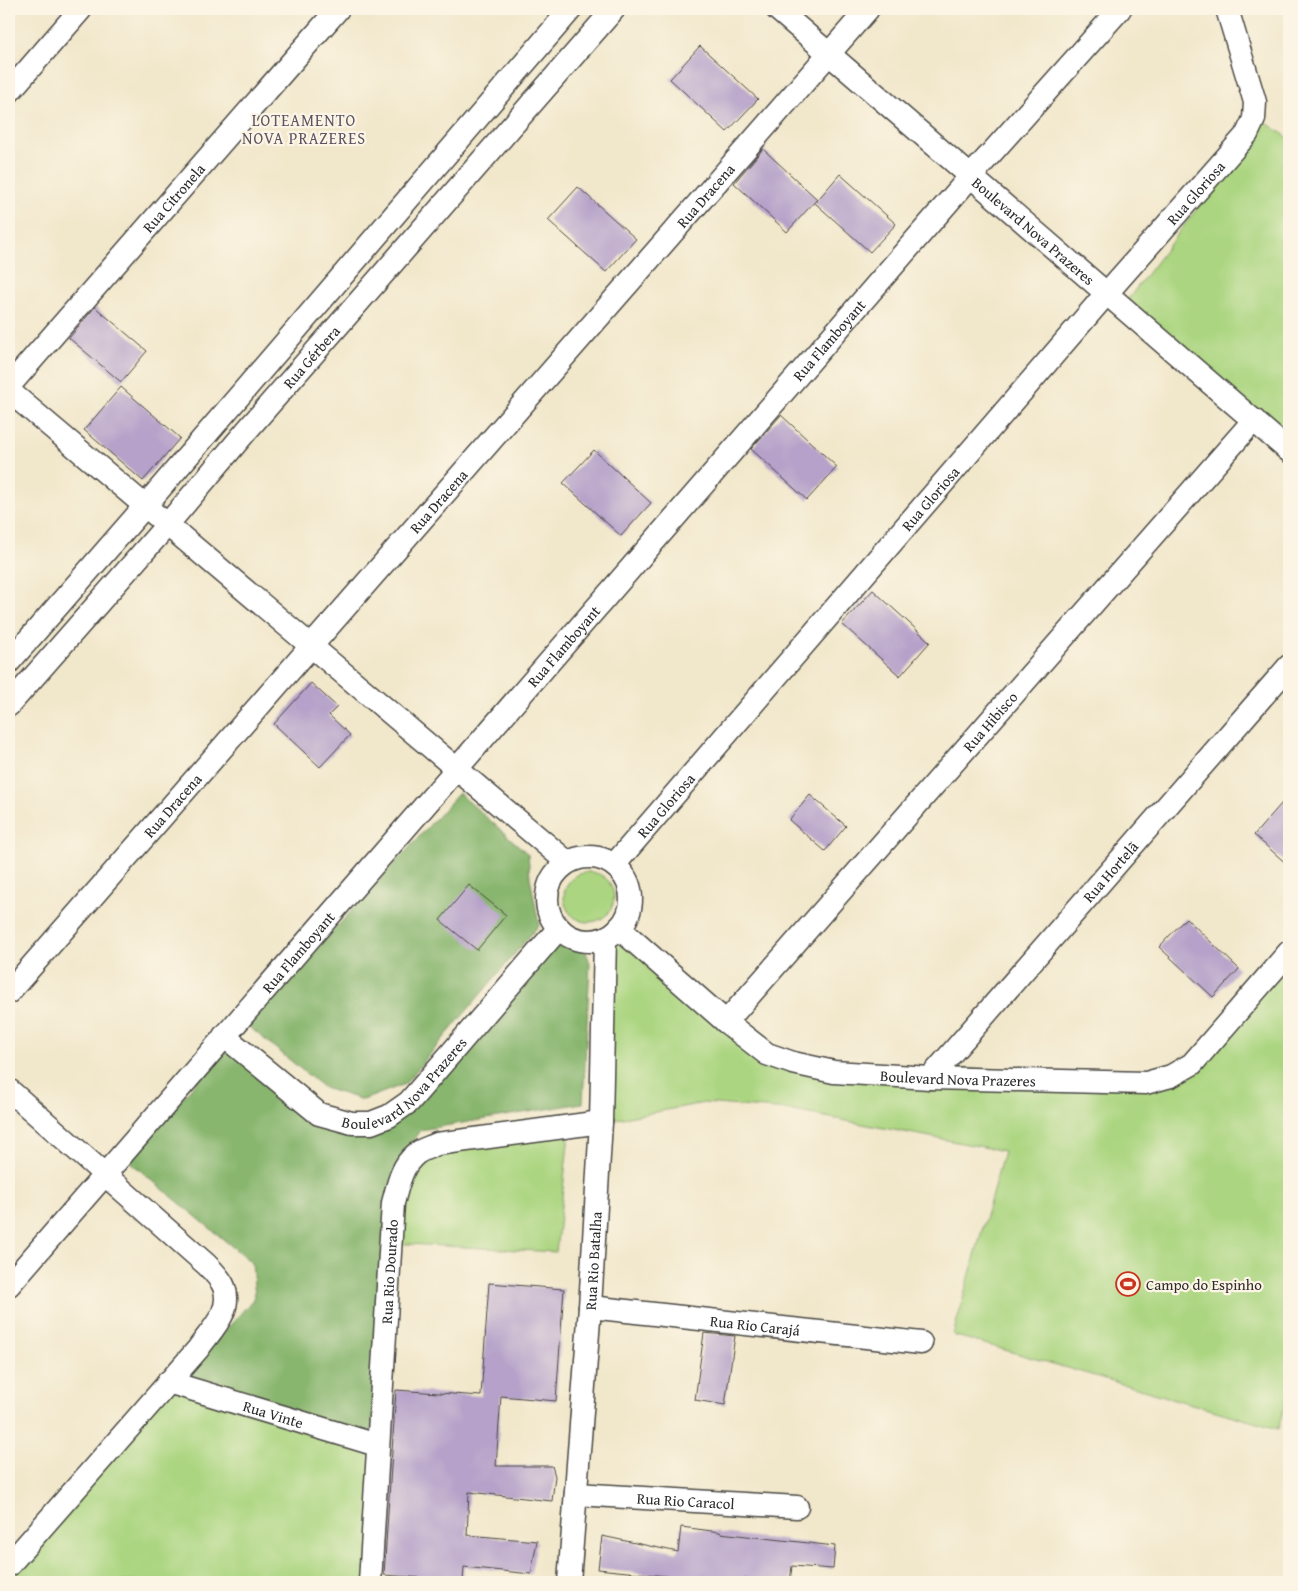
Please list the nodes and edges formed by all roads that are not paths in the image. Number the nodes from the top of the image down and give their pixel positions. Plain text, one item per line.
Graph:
1 (82, 9) edge
2 (338, 9) edge
3 (571, 9) edge
4 (614, 9) edge
5 (777, 9) edge
6 (868, 9) edge
7 (1120, 9) edge
8 (1227, 9) edge
9 (830, 54) junction
10 (9, 92) edge
11 (970, 176) junction
12 (1106, 294) junction
13 (9, 386) edge
14 (9, 391) edge
15 (1254, 420) junction
16 (1289, 451) edge
17 (145, 506) junction
18 (167, 525) junction
19 (311, 646) junction
20 (9, 662) edge
21 (1289, 666) edge
22 (9, 705) edge
23 (457, 769) junction
24 (567, 862) junction
25 (614, 865) junction
26 (559, 928) junction
27 (612, 933) junction
28 (1289, 952) edge
29 (9, 992) edge
30 (726, 1022) junction
31 (224, 1036) junction
32 (930, 1078) junction
33 (9, 1090) edge
34 (601, 1122) junction
35 (105, 1174) junction
36 (9, 1285) edge
37 (590, 1307) junction
38 (921, 1343) dead end
39 (168, 1382) junction
40 (378, 1445) junction
41 (576, 1494) junction
42 (797, 1507) dead end
43 (9, 1565) edge
44 (370, 1582) edge
45 (569, 1582) edge

1 - 10 street
2 - 13 street, Rua Citronela
3 - 17 street, Rua Gérbera
4 - 18 street, Rua Gérbera
5 - 9 street, Boulevard Nova Prazeres
6 - 9 street, Rua Dracena
7 - 11 street, Rua Flamboyant
8 - 12 street, Rua Gloriosa
9 - 11 street, Boulevard Nova Prazeres
9 - 19 street, Rua Dracena
11 - 12 street, Boulevard Nova Prazeres
11 - 23 street, Rua Flamboyant
12 - 15 street, Boulevard Nova Prazeres
12 - 25 street, Rua Gloriosa
14 - 17 street
15 - 16 street, Boulevard Nova Prazeres
15 - 30 street, Rua Hibisco
17 - 18 street
17 - 20 street, Rua Gérbera
18 - 19 street
18 - 22 street, Rua Gérbera
19 - 23 street
19 - 29 street, Rua Dracena
21 - 32 street, Rua Hortelã
23 - 24 street
23 - 31 street, Rua Flamboyant
24 - 25 street
24 - 26 street
25 - 27 street
26 - 27 street
26 - 31 street, Boulevard Nova Prazeres
27 - 30 street, Boulevard Nova Prazeres
27 - 34 street, Rua Rio Batalha
28 - 32 street, Boulevard Nova Prazeres
30 - 32 street, Boulevard Nova Prazeres
31 - 35 street, Rua Flamboyant
33 - 35 street
34 - 37 street, Rua Rio Batalha
34 - 40 street, Rua Rio Dourado
35 - 36 street, Rua Flamboyant
35 - 39 street
37 - 38 street, Rua Rio Carajá
37 - 41 street, Rua Rio Batalha
39 - 40 street, Rua Vinte
39 - 43 street
40 - 44 street, Rua Rio Dourado
41 - 42 street, Rua Rio Caracol
41 - 45 street, Rua Rio Batalha

